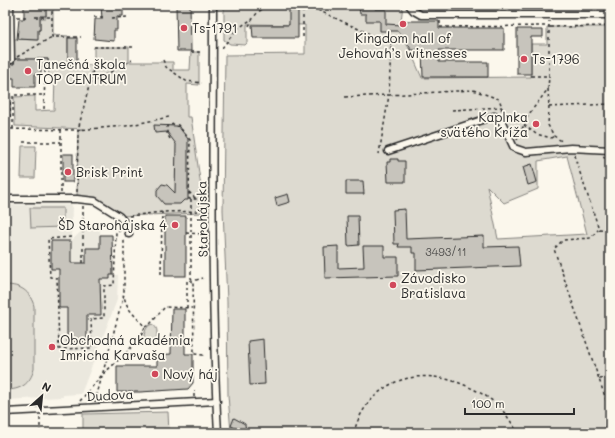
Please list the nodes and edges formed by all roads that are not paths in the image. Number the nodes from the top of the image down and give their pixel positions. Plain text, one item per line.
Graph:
1 (10, 5) edge
2 (213, 5) edge
3 (409, 5) edge
4 (610, 15) edge
5 (11, 60) road end
6 (610, 150) edge
7 (388, 151) dead end
8 (5, 199) edge
9 (129, 234) dead end
10 (217, 401) junction
11 (5, 412) edge
12 (218, 433) edge

1 - 5 street
2 - 10 street, Starohájska
3 - 4 street
6 - 7 street
8 - 9 street
10 - 11 street, Dudova
10 - 12 street, Starohájska

